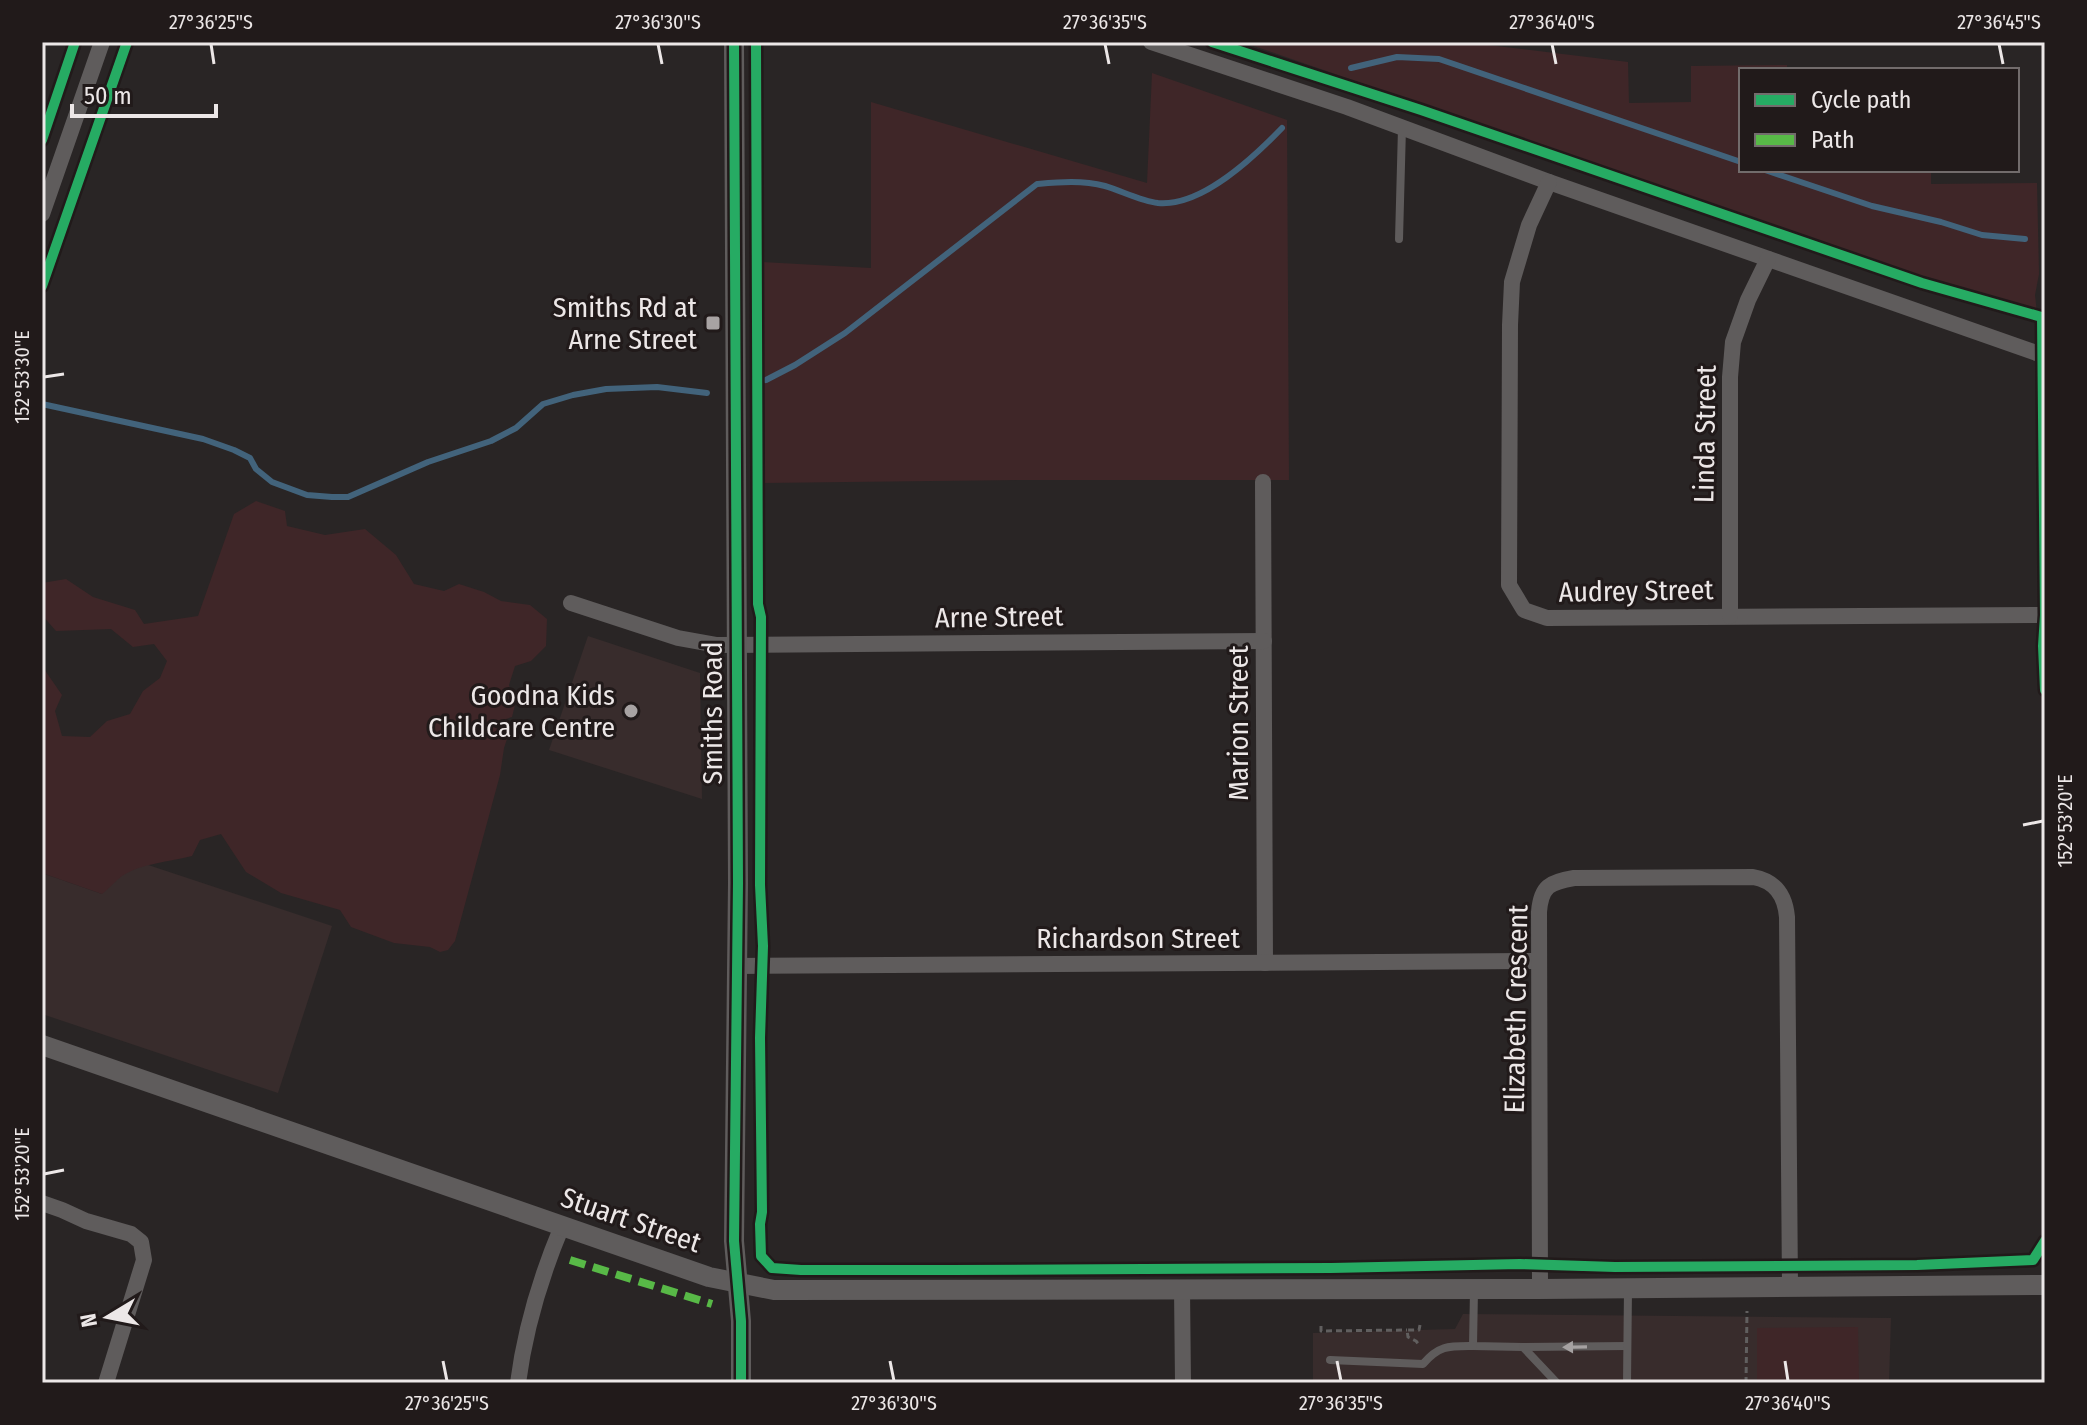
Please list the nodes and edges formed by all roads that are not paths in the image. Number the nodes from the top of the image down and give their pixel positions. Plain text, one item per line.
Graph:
1 (102, 42) edge
2 (734, 42) edge
3 (1151, 42) edge
4 (1402, 128) junction
5 (1549, 182) junction
6 (42, 214) edge
7 (1399, 239) dead end
8 (1768, 259) junction
9 (2045, 356) edge
10 (1263, 482) dead end
11 (571, 603) dead end
12 (2045, 615) edge
13 (1730, 616) junction
14 (1264, 641) junction
15 (735, 646) junction
16 (1539, 961) junction
17 (1265, 963) junction
18 (737, 966) junction
19 (42, 1045) edge
20 (42, 1203) edge
21 (562, 1226) junction
22 (737, 1283) junction
23 (2045, 1285) edge
24 (1790, 1287) junction
25 (1628, 1288) junction
26 (1182, 1289) junction
27 (1474, 1289) junction
28 (1540, 1289) junction
29 (1473, 1346) junction
30 (1627, 1346) junction
31 (1523, 1347) junction
32 (1330, 1360) dead end
33 (106, 1383) edge
34 (518, 1383) edge
35 (741, 1383) edge
36 (1183, 1383) edge
37 (1557, 1383) edge
38 (1627, 1383) edge

1 - 6 street
2 - 15 street, Smiths Road
3 - 4 street
4 - 5 street
4 - 7 lane
5 - 8 street
5 - 13 street, Audrey Street
8 - 9 street
8 - 13 street, Linda Street
10 - 14 street, Marion Street
11 - 15 street, Arne Street
12 - 13 street, Audrey Street
14 - 15 street, Arne Street
14 - 17 street, Marion Street
15 - 18 street, Smiths Road
16 - 17 street, Richardson Street
16 - 24 street, Elizabeth Crescent
16 - 28 street, Elizabeth Crescent
17 - 18 street, Richardson Street
18 - 22 street, Smiths Road
19 - 21 street, Stuart Street
20 - 33 street
21 - 22 street, Stuart Street
21 - 34 street
22 - 26 street, Stuart Street
22 - 35 street, Smiths Road
23 - 24 street, Stuart Street
24 - 25 street, Stuart Street
25 - 28 street, Stuart Street
25 - 30 lane
26 - 27 street, Stuart Street
26 - 36 street
27 - 28 street, Stuart Street
27 - 29 lane
29 - 31 lane
29 - 32 lane
30 -> 31 lane
30 - 38 lane
31 - 37 lane

